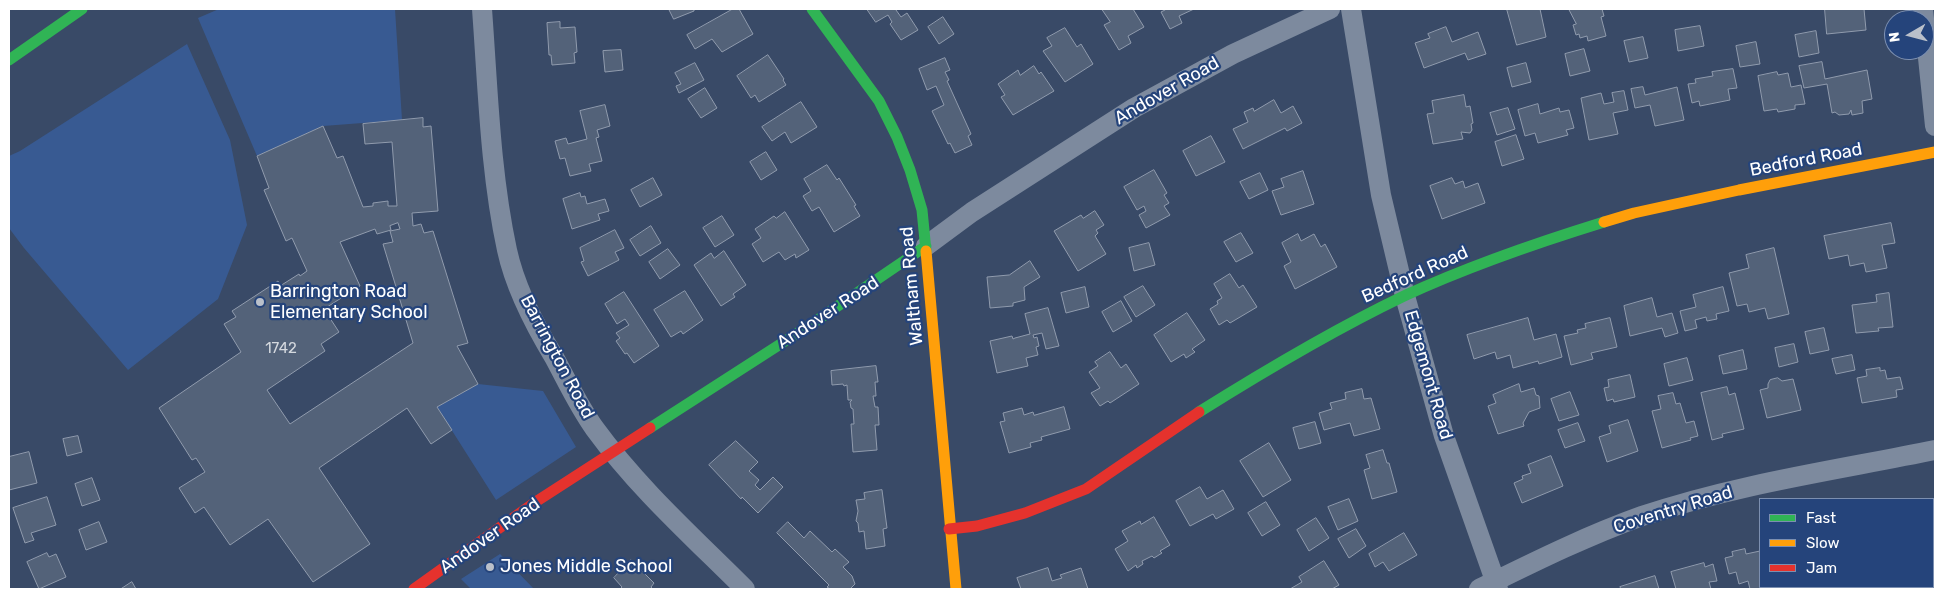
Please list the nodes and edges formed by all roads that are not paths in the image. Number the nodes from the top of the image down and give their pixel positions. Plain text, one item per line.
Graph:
1 (82, 9) edge
2 (482, 9) edge
3 (812, 9) edge
4 (1330, 9) edge
5 (1350, 9) edge
6 (1923, 9) edge
7 (9, 60) edge
8 (1935, 126) edge
9 (1935, 152) edge
10 (926, 246) junction
11 (1405, 296) junction
12 (1935, 450) edge
13 (612, 451) junction
14 (949, 529) junction
15 (1490, 587) edge
16 (414, 589) edge
17 (746, 589) edge
18 (956, 589) edge

1 - 7 street
2 - 13 street, Barrington Road
3 - 10 street, Waltham Road
4 - 10 street, Andover Road
5 - 11 street, Edgemont Road
6 - 8 street
9 - 11 street, Bedford Road
10 - 13 street, Andover Road
10 - 14 street, Waltham Road
11 - 14 street, Bedford Road
11 - 15 street, Edgemont Road
12 - 15 street, Coventry Road
13 - 16 street, Andover Road
13 - 17 street, Barrington Road
14 - 18 street, Waltham Road

